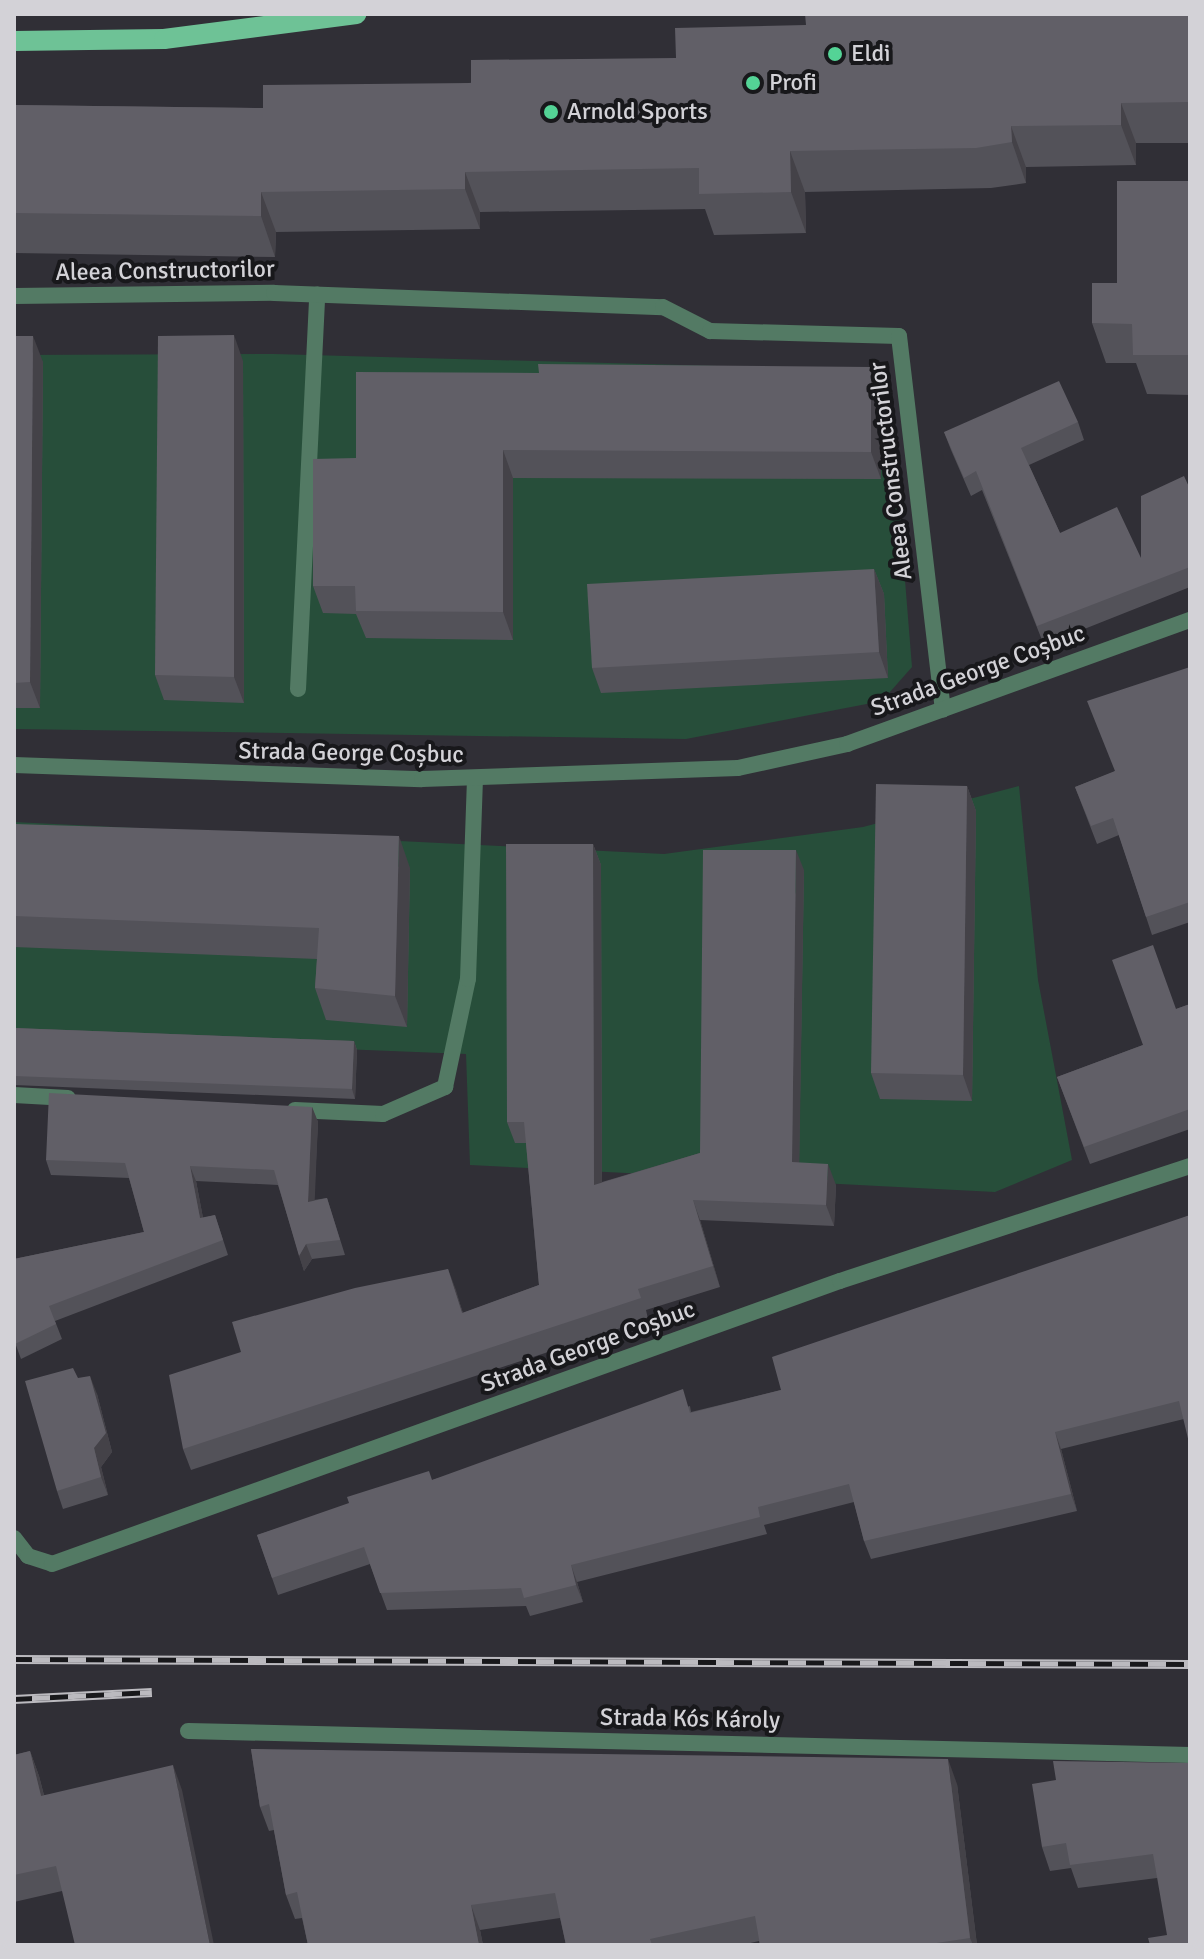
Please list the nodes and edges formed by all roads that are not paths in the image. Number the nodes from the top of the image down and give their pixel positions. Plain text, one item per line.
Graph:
1 (356, 14) edge
2 (14, 41) edge
3 (317, 294) junction
4 (14, 296) edge
5 (1190, 620) edge
6 (298, 689) dead end
7 (943, 709) junction
8 (14, 765) edge
9 (475, 779) junction
10 (14, 1095) edge
11 (93, 1100) edge
12 (277, 1109) edge
13 (1190, 1166) edge
14 (14, 1538) edge
15 (188, 1731) dead end
16 (1190, 1755) edge

1 - 2 main road
3 - 4 street, Aleea Constructorilor
3 - 6 street
3 - 7 street, Aleea Constructorilor
5 - 7 street, Strada George Coșbuc
7 - 9 street, Strada George Coșbuc
8 - 9 street, Strada George Coșbuc
9 - 12 street
10 - 11 street
13 - 14 street, Strada George Coșbuc
15 - 16 street, Strada Kós Károly

